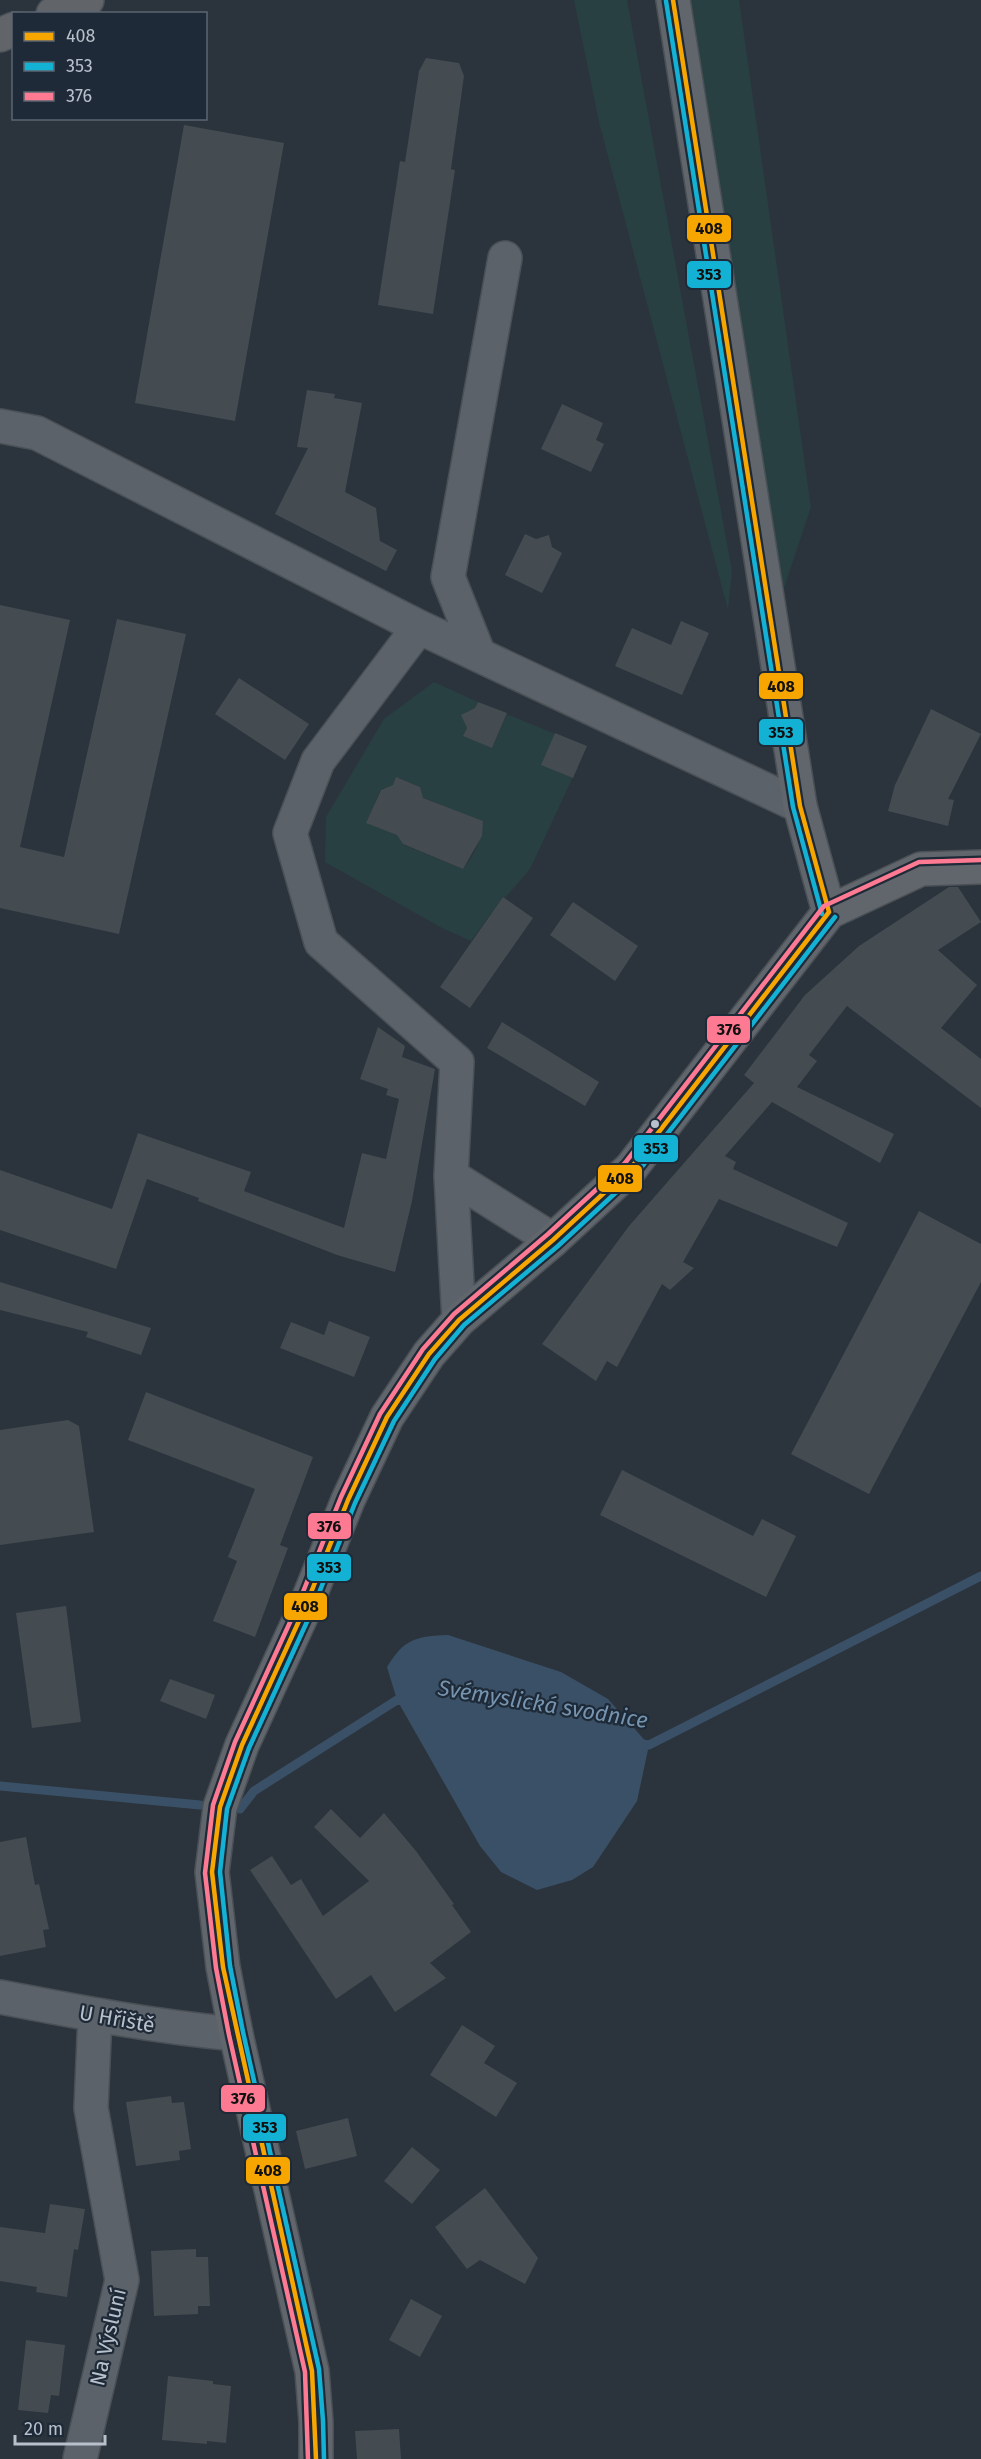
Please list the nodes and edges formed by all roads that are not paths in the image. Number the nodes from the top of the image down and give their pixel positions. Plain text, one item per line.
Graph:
1 (87, 0) edge
2 (674, 0) edge
3 (58, 12) edge
4 (505, 258) dead end
5 (0, 426) edge
6 (420, 627) junction
7 (479, 655) junction
8 (800, 806) junction
9 (981, 867) edge
10 (829, 912) junction
11 (451, 1176) junction
12 (553, 1240) junction
13 (459, 1320) junction
14 (0, 1997) edge
15 (95, 2016) junction
16 (236, 2034) junction
17 (80, 2459) edge
18 (316, 2459) edge

1 - 3 highway
2 - 8 street
4 - 7 street
5 - 6 street
6 - 7 street
6 - 11 street
7 - 8 street
8 - 10 street
9 - 10 street
10 - 12 street
11 - 12 street
11 - 13 street
12 - 13 street
13 - 16 street
14 - 15 street, U Hřiště
15 - 16 street, U Hřiště
15 - 17 street, Na Výsluní
16 - 18 street

